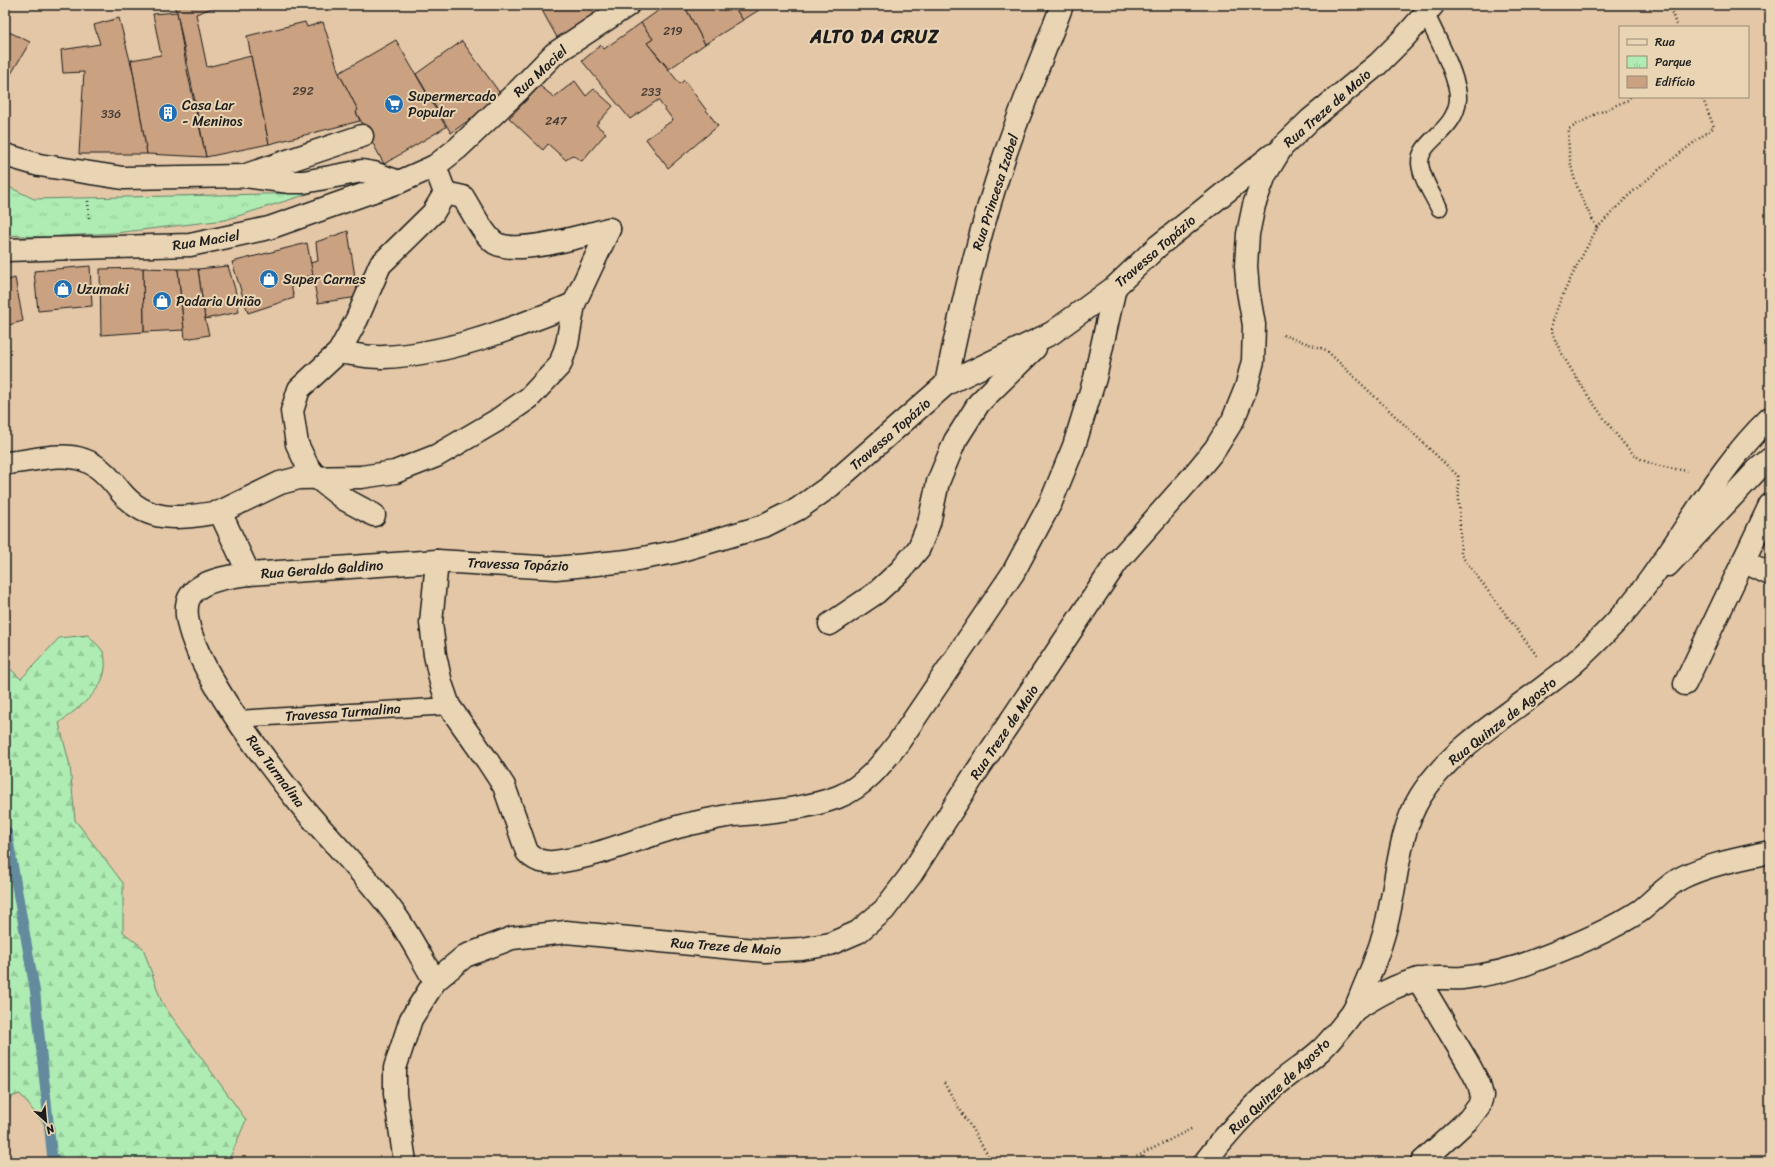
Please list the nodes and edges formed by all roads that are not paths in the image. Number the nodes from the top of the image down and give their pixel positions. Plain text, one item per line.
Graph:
1 (628, 5) edge
2 (1062, 5) edge
3 (1429, 9) edge
4 (362, 136) dead end
5 (1282, 146) junction
6 (5, 155) edge
7 (435, 166) junction
8 (245, 176) junction
9 (399, 182) junction
10 (445, 193) junction
11 (1439, 208) dead end
12 (5, 250) edge
13 (1115, 287) junction
14 (574, 304) junction
15 (1052, 333) junction
16 (339, 352) junction
17 (946, 384) junction
18 (1770, 418) edge
19 (1770, 459) edge
20 (5, 463) edge
21 (316, 477) junction
22 (1770, 505) edge
23 (220, 512) junction
24 (374, 516) dead end
25 (437, 561) junction
26 (1743, 561) junction
27 (249, 574) junction
28 (1770, 574) edge
29 (1638, 596) junction
30 (830, 624) dead end
31 (1685, 684) dead end
32 (449, 706) junction
33 (237, 719) junction
34 (1770, 852) edge
35 (1418, 979) junction
36 (434, 982) junction
37 (1354, 1010) junction
38 (406, 1162) edge
39 (1205, 1162) edge
40 (1422, 1162) edge

1 - 7 street, Rua Maciel
2 - 17 street, Rua Princesa Izabel
3 - 5 street, Rua Treze de Maio
3 - 11 lane
4 - 8 street
5 - 13 street, Travessa Topázio
5 - 36 street, Rua Treze de Maio
6 - 8 street
7 - 9 street, Rua Maciel
7 - 10 street
8 - 9 street
9 - 12 street, Rua Maciel
10 - 14 street
10 - 16 street
13 - 15 street, Travessa Topázio
13 - 32 street
14 - 16 street
14 - 21 street
15 - 17 street, Travessa Topázio
15 - 30 street
16 - 21 street
17 - 25 street, Travessa Topázio
18 - 29 street, Rua Quinze de Agosto
19 - 29 street
20 - 23 street
21 - 23 street
21 - 24 street
22 - 26 street
23 - 27 street, Rua Geraldo Galdino
25 - 27 street, Rua Geraldo Galdino
25 - 32 street
26 - 28 street
26 - 31 street
27 - 33 street, Rua Turmalina
29 - 37 street, Rua Quinze de Agosto
32 - 33 lane, Travessa Turmalina
33 - 36 street, Rua Turmalina
34 - 35 street
35 - 37 street
35 - 40 street
36 - 38 street, Rua Treze de Maio
37 - 39 street, Rua Quinze de Agosto

